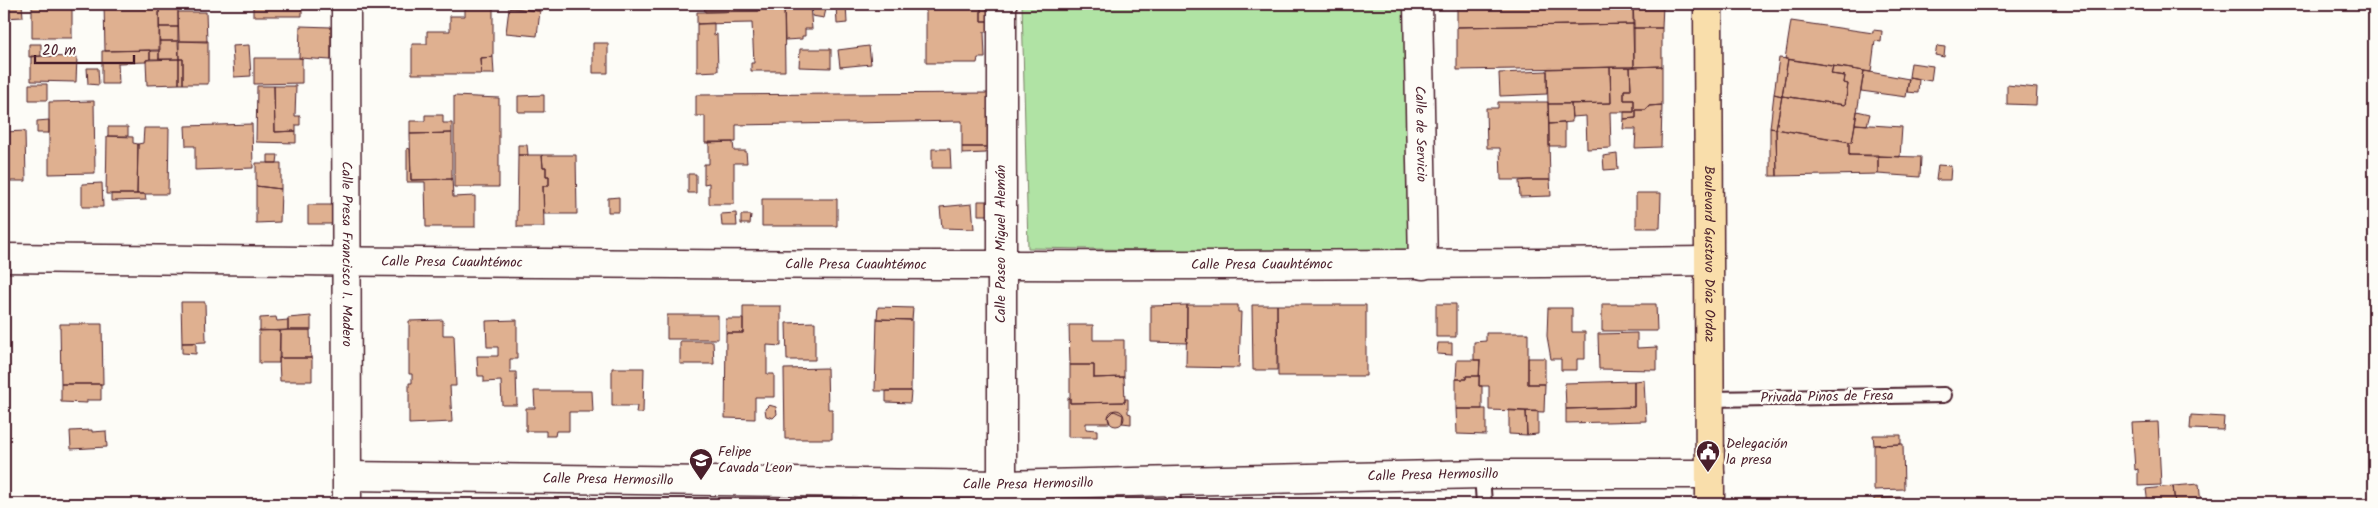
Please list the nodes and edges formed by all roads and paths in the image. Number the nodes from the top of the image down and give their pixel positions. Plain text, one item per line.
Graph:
1 (346, 4) edge
2 (1002, 4) edge
3 (1418, 4) edge
4 (1708, 4) edge
5 (4, 258) edge
6 (1708, 261) junction
7 (347, 262) junction
8 (1423, 265) junction
9 (1001, 266) junction
10 (1944, 395) dead end
11 (1710, 399) junction
12 (1482, 474) junction
13 (1710, 474) junction
14 (347, 476) junction
15 (1002, 485) junction
16 (1173, 492) edge
17 (347, 504) edge
18 (1484, 504) edge
19 (1710, 504) edge

1 - 7 street, Calle Presa Francisco I. Madero
2 - 9 street, Calle Paseo Miguel Alemán
3 - 8 street, Calle de Servicio
4 - 6 main road, Boulevard Gustavo Díaz Ordaz
5 - 7 street, Calle Presa Cuauhtémoc
6 - 8 street, Calle Presa Cuauhtémoc
6 - 11 main road, Boulevard Gustavo Díaz Ordaz
7 - 9 street, Calle Presa Cuauhtémoc
7 - 14 street, Calle Presa Francisco I. Madero
8 - 9 street, Calle Presa Cuauhtémoc
9 - 15 street, Calle Paseo Miguel Alemán
10 - 11 lane, Privada Pinos de Fresa
11 - 13 main road, Boulevard Gustavo Díaz Ordaz
12 - 13 street, Calle Presa Hermosillo
12 - 16 street, Calle Presa Hermosillo
12 - 18 lane
13 - 19 main road, Boulevard Gustavo Díaz Ordaz
14 - 15 street, Calle Presa Hermosillo
14 - 17 street, Calle Presa Francisco I. Madero
15 - 16 street, Calle Presa Hermosillo

